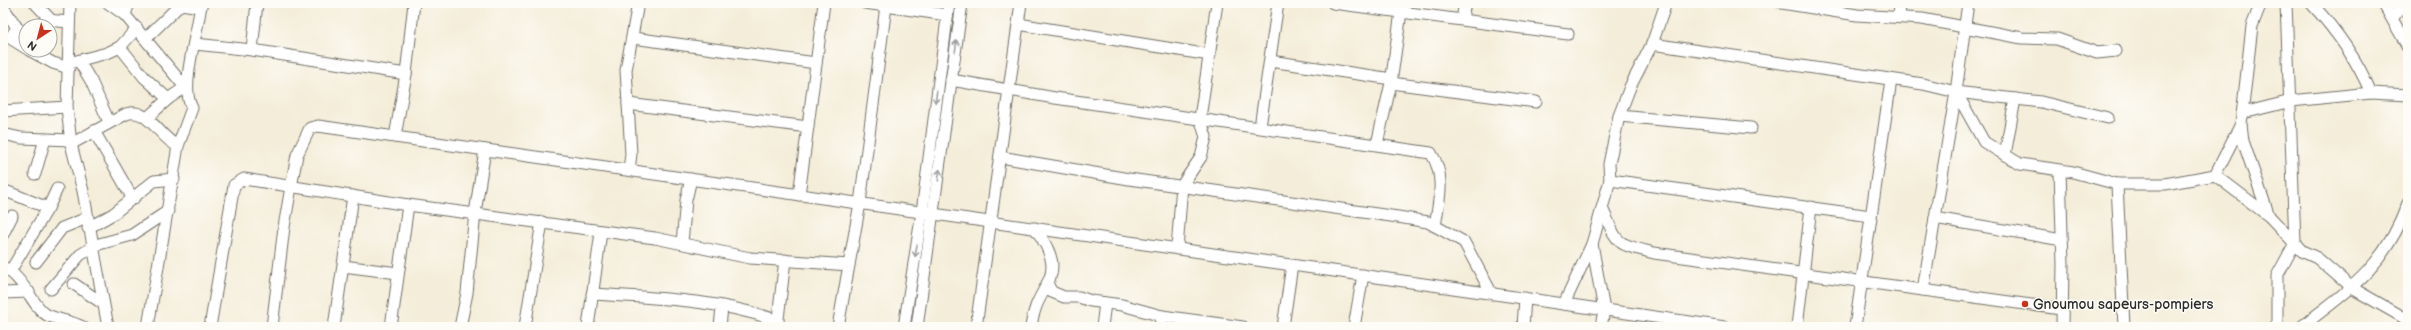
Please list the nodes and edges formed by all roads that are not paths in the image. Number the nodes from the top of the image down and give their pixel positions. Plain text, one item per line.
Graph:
1 (35, 3) edge
2 (70, 3) edge
3 (108, 3) edge
4 (129, 3) edge
5 (257, 3) edge
6 (414, 3) edge
7 (638, 3) edge
8 (824, 3) edge
9 (865, 3) edge
10 (949, 3) edge
11 (962, 3) edge
12 (1021, 3) edge
13 (1217, 3) edge
14 (1278, 3) edge
15 (1333, 3) edge
16 (1465, 3) edge
17 (1666, 3) edge
18 (1782, 3) edge
19 (1900, 3) edge
20 (1968, 3) edge
21 (2261, 3) edge
22 (2286, 3) edge
23 (2311, 3) edge
24 (2384, 3) edge
25 (201, 5) edge
26 (2408, 5) edge
27 (886, 6) junction
28 (3, 7) edge
29 (1401, 12) junction
30 (125, 15) junction
31 (947, 15) junction
32 (1899, 17) junction
33 (2393, 17) junction
34 (49, 18) edge
35 (1462, 19) junction
36 (58, 21) edge
37 (70, 22) junction
38 (1018, 24) junction
39 (18, 25) edge
40 (137, 28) junction
41 (1964, 29) junction
42 (18, 33) edge
43 (1568, 34) dead end
44 (146, 38) junction
45 (633, 38) junction
46 (18, 43) edge
47 (195, 44) junction
48 (1652, 44) junction
49 (120, 47) junction
50 (2408, 47) edge
51 (252, 50) junction
52 (2116, 51) dead end
53 (1210, 55) junction
54 (44, 58) edge
55 (1270, 61) junction
56 (816, 63) junction
57 (72, 64) junction
58 (406, 74) junction
59 (951, 80) junction
60 (1891, 80) junction
61 (1392, 81) junction
62 (186, 87) junction
63 (1009, 89) junction
64 (1956, 92) junction
65 (2371, 93) junction
66 (2408, 95) edge
67 (168, 99) junction
68 (2015, 99) junction
69 (2291, 101) junction
70 (1536, 102) dead end
71 (628, 104) junction
72 (67, 107) junction
73 (3, 111) edge
74 (1619, 116) junction
75 (147, 118) junction
76 (1200, 118) junction
77 (2108, 118) dead end
78 (2242, 118) junction
79 (109, 122) junction
80 (808, 127) junction
81 (1260, 128) junction
82 (1751, 128) dead end
83 (94, 131) junction
84 (3, 134) edge
85 (395, 137) junction
86 (45, 139) junction
87 (71, 142) junction
88 (1377, 144) junction
89 (178, 146) junction
90 (486, 150) junction
91 (2005, 155) junction
92 (1000, 156) junction
93 (629, 170) junction
94 (2060, 171) junction
95 (35, 174) dead end
96 (2215, 175) junction
97 (174, 179) junction
98 (691, 179) junction
99 (1610, 180) junction
100 (2117, 184) junction
101 (1182, 185) junction
102 (291, 187) junction
103 (57, 189) dead end
104 (3, 190) edge
105 (799, 195) junction
106 (353, 196) junction
107 (133, 199) junction
108 (860, 203) junction
109 (2408, 203) edge
110 (408, 205) junction
111 (1811, 207) junction
112 (48, 208) junction
113 (1602, 208) junction
114 (168, 211) junction
115 (922, 212) junction
116 (474, 213) junction
117 (934, 214) junction
118 (12, 216) dead end
119 (1871, 216) junction
120 (2269, 216) junction
121 (1934, 218) junction
122 (542, 222) junction
123 (991, 222) junction
124 (88, 223) junction
125 (1435, 226) junction
126 (1035, 228) junction
127 (600, 232) junction
128 (3, 234) edge
129 (2062, 240) junction
130 (682, 243) junction
131 (2295, 243) junction
132 (1592, 244) junction
133 (93, 247) junction
134 (1177, 249) junction
135 (785, 260) junction
136 (36, 262) dead end
137 (849, 264) junction
138 (1292, 265) junction
139 (343, 266) junction
140 (7, 268) edge
141 (398, 273) junction
142 (1363, 275) junction
143 (1803, 275) junction
144 (1862, 282) junction
145 (74, 284) dead end
146 (1047, 284) junction
147 (2352, 288) junction
148 (51, 289) dead end
149 (1923, 290) junction
150 (29, 292) junction
151 (3, 293) edge
152 (592, 294) junction
153 (1492, 294) junction
154 (1525, 298) junction
155 (102, 303) junction
156 (1105, 303) junction
157 (1564, 304) junction
158 (722, 307) junction
159 (2061, 309) junction
160 (1604, 310) junction
161 (47, 314) junction
162 (2406, 321) edge
163 (1161, 322) edge
164 (777, 324) edge
165 (1220, 326) edge
166 (53, 327) edge
167 (83, 327) edge
168 (108, 327) edge
169 (148, 327) edge
170 (210, 327) edge
171 (272, 327) edge
172 (334, 327) edge
173 (391, 327) edge
174 (460, 327) edge
175 (525, 327) edge
176 (588, 327) edge
177 (720, 327) edge
178 (838, 327) edge
179 (904, 327) edge
180 (917, 327) edge
181 (976, 327) edge
182 (1031, 327) edge
183 (1102, 327) edge
184 (1243, 327) edge
185 (1283, 327) edge
186 (1354, 327) edge
187 (1522, 327) edge
188 (1601, 327) edge
189 (1725, 327) edge
190 (1797, 327) edge
191 (1855, 327) edge
192 (2062, 327) edge
193 (2124, 327) edge
194 (2277, 327) edge
195 (2301, 327) edge

1 - 34 street
2 - 37 street
3 - 30 street
4 - 30 street
5 - 51 street
6 - 58 street
7 - 45 street
8 - 56 street
9 - 27 street
10 - 31 street
59 -> 11 street
12 - 38 street
13 - 53 street
14 - 55 street
15 - 29 street
16 - 35 street
17 - 48 street
18 - 32 street
19 - 32 street
20 - 41 street
21 - 78 street
22 - 69 street
23 - 65 street
24 - 33 street
25 - 44 street
25 - 47 street
26 - 33 street
27 - 31 street
27 - 108 street
28 - 39 street
29 - 35 street
29 - 61 street
30 - 40 street
31 -> 115 street
32 - 41 street
33 - 50 street
35 - 43 street
36 - 37 street
37 - 57 street
38 - 53 street
38 - 63 street
40 - 44 street
40 - 49 street
41 - 52 street
41 - 64 street
42 - 46 street
44 - 62 street
45 - 56 street
45 - 71 street
47 - 51 street
47 - 62 street
48 - 60 street
48 - 74 street
49 - 57 street
49 - 67 street
51 - 58 street
53 - 76 street
54 - 57 street
55 - 61 street
55 - 81 street
56 - 80 street
57 - 72 street
57 - 79 street
58 - 85 street
59 - 63 street
117 -> 59 street
60 - 64 street
60 - 119 street
61 - 70 street
61 - 88 street
62 - 67 street
62 - 89 street
63 - 76 street
63 - 92 street
64 - 68 street
64 - 91 street
64 - 121 street
65 - 66 street
65 - 69 street
67 - 75 street
68 - 77 street
68 - 91 street
69 - 78 street
69 - 131 street
71 - 80 street
71 - 93 street
72 - 73 street
72 - 87 street
74 - 82 street
74 - 99 street
75 - 79 street
75 - 89 street
76 - 81 street
76 - 101 street
78 - 96 street
78 - 120 street
79 - 83 street
80 - 105 street
81 - 88 street
83 - 87 street
83 - 107 street
84 - 86 street
85 - 90 street
85 - 102 street
86 - 87 street
86 - 95 street
87 - 124 street
88 - 125 street
89 - 97 street
90 - 93 street
90 - 116 street
91 - 94 street
92 - 101 street
92 - 123 street
93 - 98 street
94 - 100 street
94 - 129 street
96 - 100 street
96 - 120 street
97 - 107 street
97 - 114 street
98 - 105 street
98 - 130 street
99 - 111 street
99 - 113 street
100 - 193 street
101 - 125 street
101 - 134 street
102 - 106 street
102 - 170 street
102 - 171 street
103 - 112 street
104 - 112 street
105 - 108 street
106 - 110 street
106 - 139 street
107 - 124 street
108 - 115 street
108 - 137 street
109 - 147 street
110 - 116 street
110 - 141 street
111 - 119 street
111 - 143 street
112 - 140 street
113 - 132 street
113 - 143 street
114 - 133 street
114 - 169 street
115 - 117 street
115 -> 179 street
116 - 122 street
116 - 174 street
117 - 123 street
117 - 180 street
118 - 128 street
119 - 144 street
120 - 131 street
121 - 129 street
121 - 149 street
122 - 127 street
122 - 175 street
123 - 126 street
123 - 181 street
124 - 133 street
124 - 136 street
125 - 153 street
126 - 134 street
126 - 146 street
127 - 130 street
127 - 152 street
129 - 159 street
130 - 135 street
131 - 147 street
131 - 194 street
132 - 157 street
132 - 160 street
133 - 148 street
133 - 155 street
134 - 138 street
135 - 137 street
135 - 164 street
137 - 178 street
138 - 142 street
138 - 185 street
139 - 141 street
139 - 172 street
140 - 150 street
141 - 173 street
142 - 153 street
142 - 186 street
143 - 144 street
143 - 190 street
144 - 149 street
144 - 191 street
145 - 155 street
146 - 156 street
146 - 182 street
147 - 162 street
147 - 195 street
149 - 159 street
150 - 151 street
150 - 161 street
152 - 158 street
152 - 176 street
153 - 154 street
154 - 157 street
154 - 187 street
155 - 168 street
156 - 163 street
156 - 183 street
157 - 160 street
158 - 164 street
158 - 177 street
159 - 192 street
160 - 188 street
160 - 189 street
161 - 166 street
161 - 167 street
163 - 165 street
165 - 184 street

